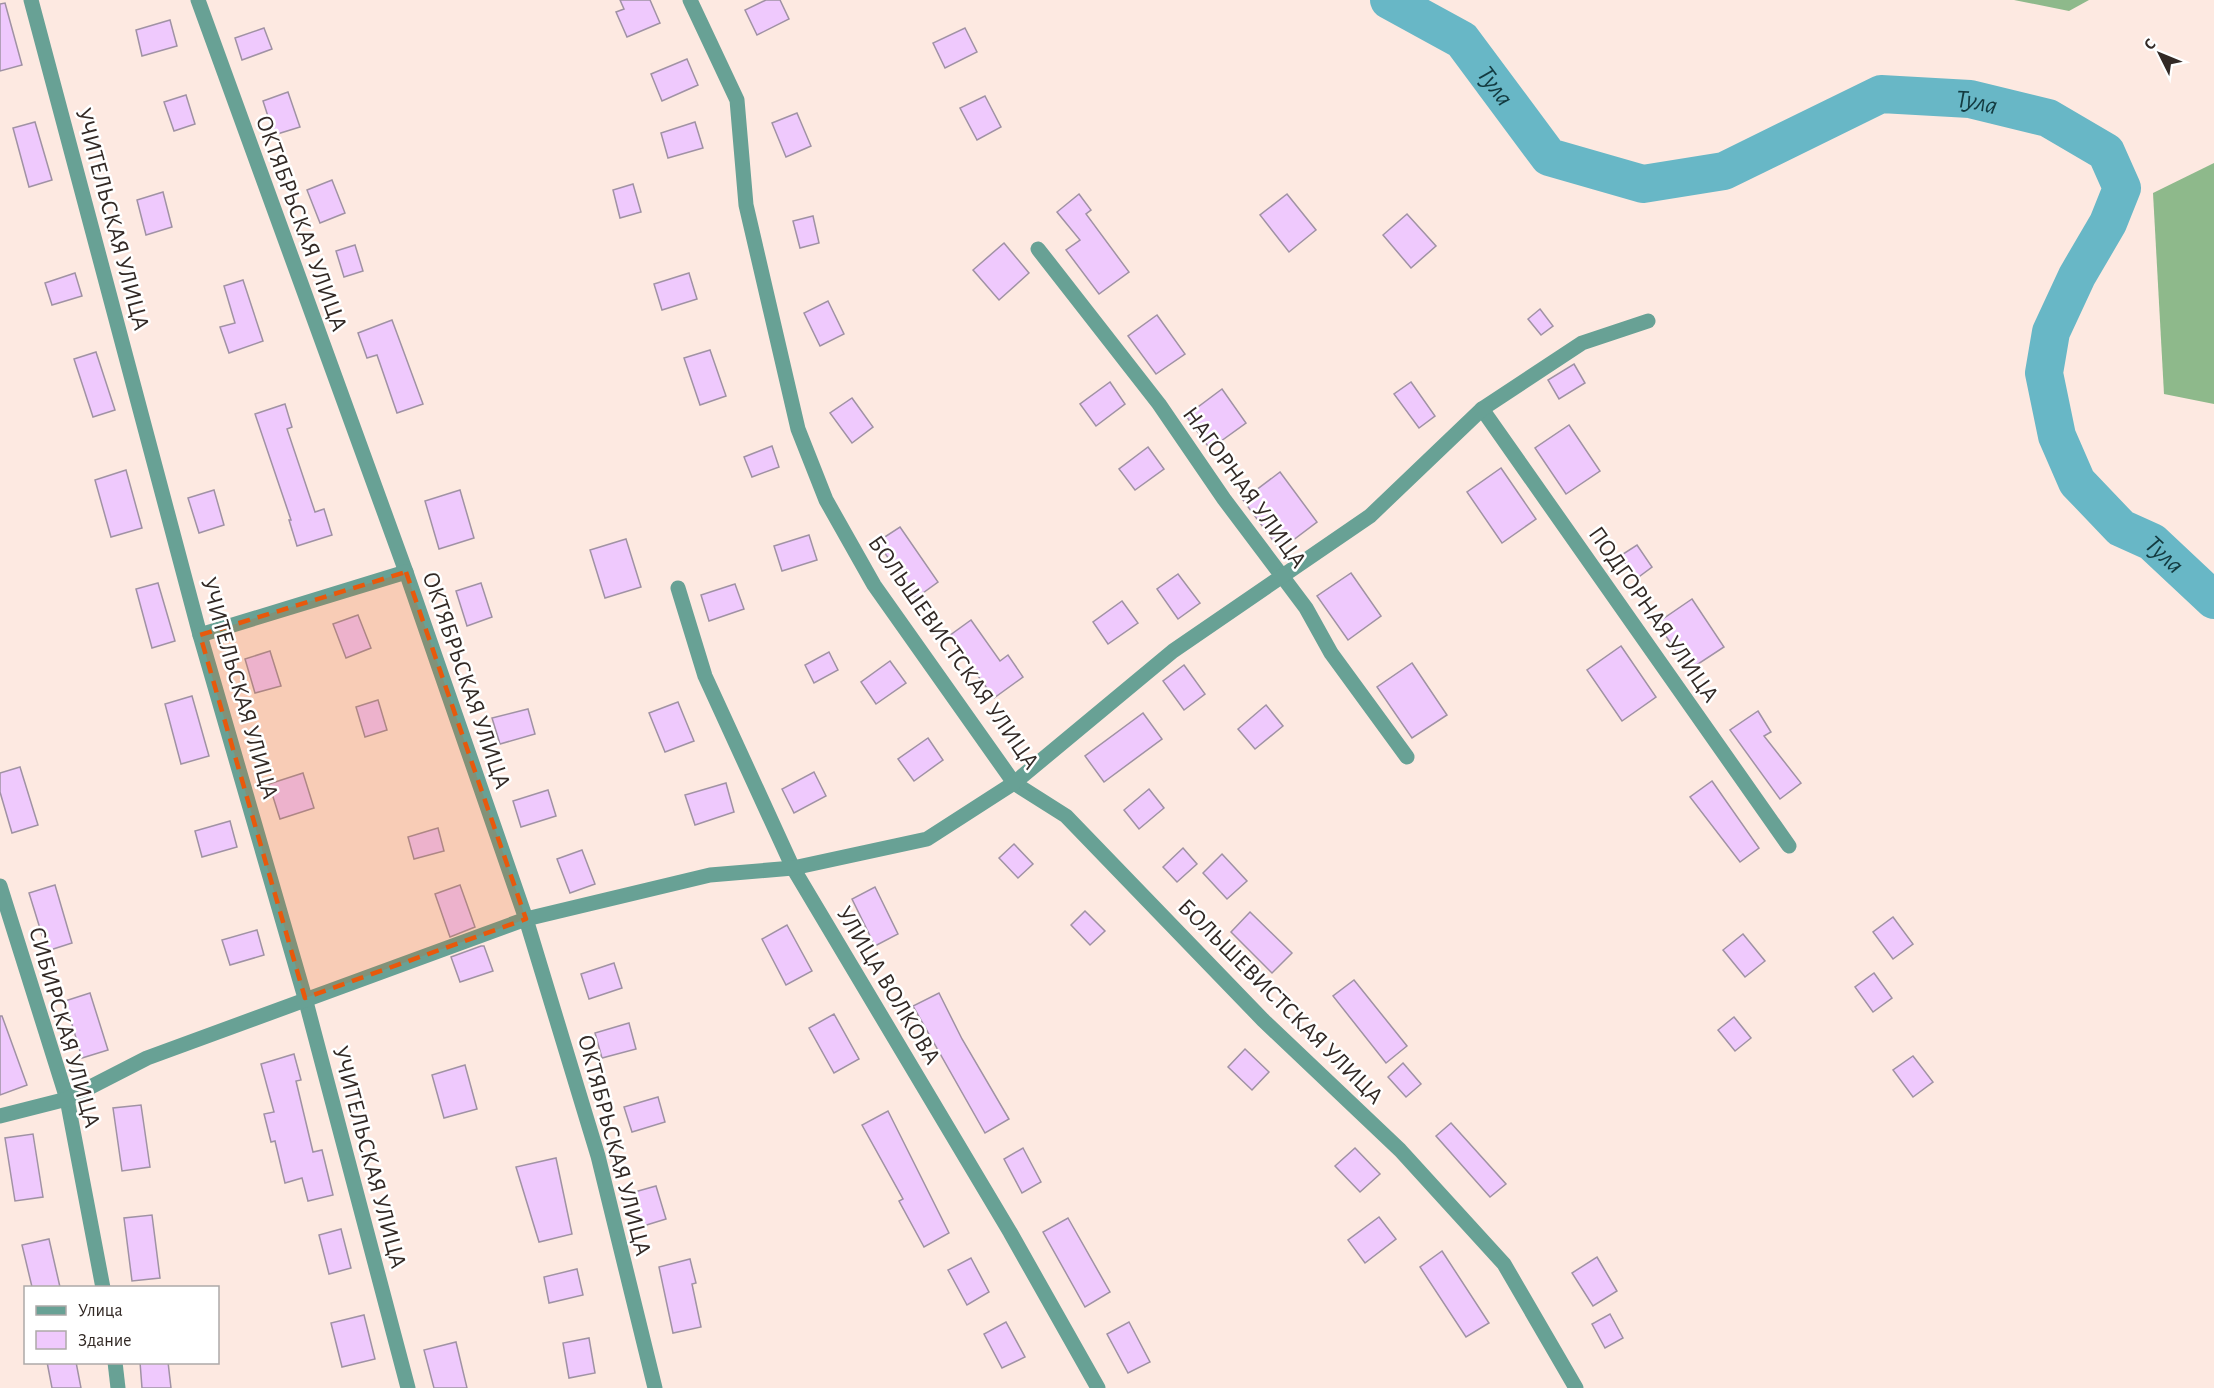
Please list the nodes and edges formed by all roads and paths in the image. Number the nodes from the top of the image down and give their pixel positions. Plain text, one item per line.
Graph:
1 (31, 0) edge
2 (198, 0) edge
3 (690, 0) edge
4 (1038, 249) dead end
5 (1648, 321) dead end
6 (1482, 409) junction
7 (406, 572) junction
8 (1282, 579) junction
9 (678, 588) dead end
10 (200, 635) junction
11 (1407, 757) dead end
12 (1014, 783) junction
13 (1789, 846) dead end
14 (793, 868) junction
15 (0, 886) edge
16 (526, 919) junction
17 (305, 998) junction
18 (67, 1099) junction
19 (0, 1116) edge
20 (103, 1286) edge
21 (115, 1364) edge
22 (118, 1388) edge
23 (408, 1388) edge
24 (655, 1388) edge
25 (1098, 1388) edge
26 (1576, 1388) edge

1 - 10 street, УЧИТЕЛЬСКАЯ УЛИЦА
2 - 7 street, ОКТЯБРЬСКАЯ УЛИЦА
3 - 12 street, БОЛЬШЕВИСТСКАЯ УЛИЦА
4 - 8 street, НАГОРНАЯ УЛИЦА
5 - 6 street
6 - 8 street
6 - 13 street, ПОДГОРНАЯ УЛИЦА
7 - 10 street
7 - 16 street, ОКТЯБРЬСКАЯ УЛИЦА
8 - 11 street, НАГОРНАЯ УЛИЦА
8 - 12 street
9 - 14 street, УЛИЦА ВОЛКОВА
10 - 17 street, УЧИТЕЛЬСКАЯ УЛИЦА
12 - 14 street
12 - 26 street, БОЛЬШЕВИСТСКАЯ УЛИЦА
14 - 16 street
14 - 25 street, УЛИЦА ВОЛКОВА
15 - 18 street, СИБИРСКАЯ УЛИЦА
16 - 17 street
16 - 24 street, ОКТЯБРЬСКАЯ УЛИЦА
17 - 18 street
17 - 23 street, УЧИТЕЛЬСКАЯ УЛИЦА
18 - 19 street
18 - 20 street, СИБИРСКАЯ УЛИЦА
21 - 22 street

